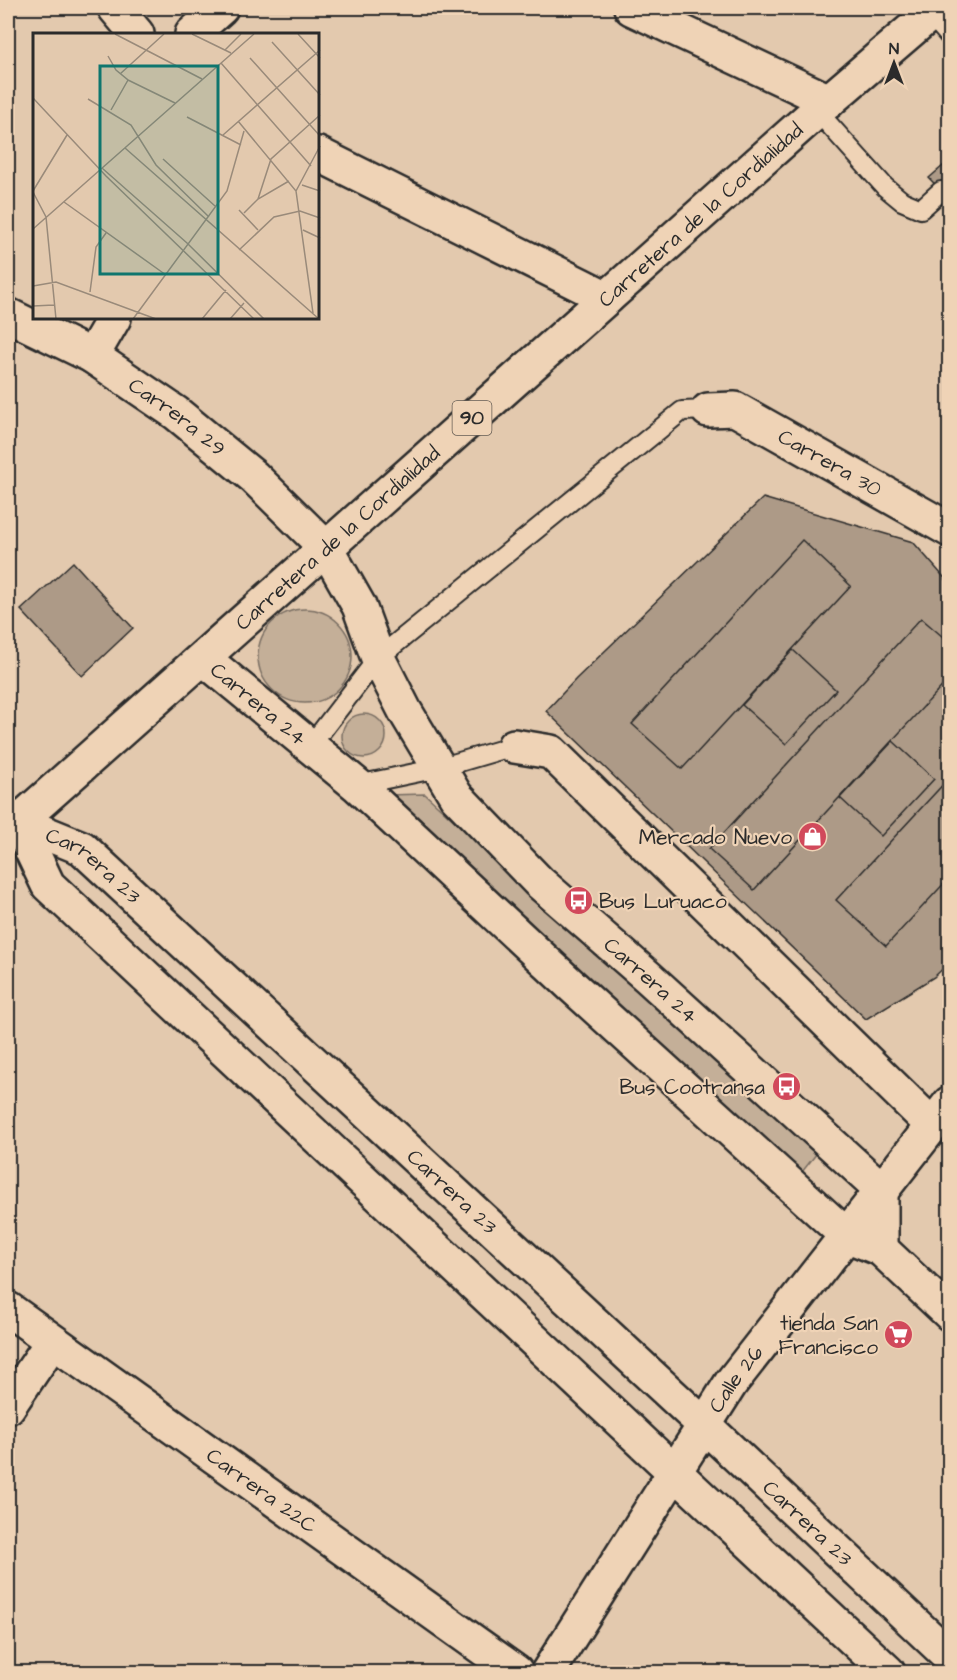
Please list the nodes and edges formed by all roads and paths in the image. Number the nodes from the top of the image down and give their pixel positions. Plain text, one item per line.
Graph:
1 (115, 8) edge
2 (221, 8) edge
3 (631, 8) edge
4 (939, 19) edge
5 (136, 33) edge
6 (193, 33) edge
7 (823, 106) junction
8 (320, 155) edge
9 (941, 191) dead end
10 (607, 298) junction
11 (8, 315) edge
12 (113, 320) edge
13 (92, 356) junction
14 (708, 410) joint
15 (950, 530) edge
16 (326, 548) junction
17 (203, 658) junction
18 (378, 658) junction
19 (310, 745) junction
20 (514, 746) joint
21 (438, 768) junction
22 (357, 786) junction
23 (11, 822) edge
24 (940, 1113) edge
25 (881, 1189) junction
26 (846, 1234) junction
27 (881, 1249) junction
28 (8, 1309) edge
29 (950, 1314) edge
30 (52, 1342) junction
31 (8, 1407) edge
32 (703, 1424) junction
33 (675, 1474) junction
34 (950, 1657) edge
35 (516, 1672) edge
36 (548, 1672) edge
37 (888, 1672) edge

1 - 5 main road
2 - 6 main road
3 - 7 main road
4 - 7 main road, Carretera de la Cordialidad / 90
7 - 9 lane
7 - 10 main road, Carretera de la Cordialidad / 90
8 - 10 main road
10 - 16 main road, Carretera de la Cordialidad / 90
11 - 13 main road, Carrera 29
12 - 13 main road
13 - 16 main road, Carrera 29
14 - 15 main road, Carrera 30
14 - 18 lane
16 - 17 main road, Carretera de la Cordialidad / 90
16 - 18 main road, Carrera 24
17 - 19 main road, Carrera 24
17 - 23 main road, Carretera de la Cordialidad / 90
18 - 19 lane
18 - 21 main road, Carrera 24
19 - 22 main road, Carrera 24
20 - 21 lane
20 - 24 main road
21 - 22 lane
21 - 25 main road, Carrera 24
22 - 26 main road, Carrera 24
23 - 32 main road, Carrera 23
23 - 33 main road, Carrera 23
24 - 25 main road, Calle 26
25 - 26 main road, Calle 26
25 - 27 main road
26 - 27 main road, Carrera 24
26 - 32 main road, Calle 26
27 - 29 main road, Carrera 24
28 - 30 main road, Carrera 22C
30 - 31 main road
30 - 35 main road, Carrera 22C
32 - 33 main road, Calle 26
32 - 34 main road, Carrera 23
33 - 36 main road, Calle 26
33 - 37 main road, Carrera 23

